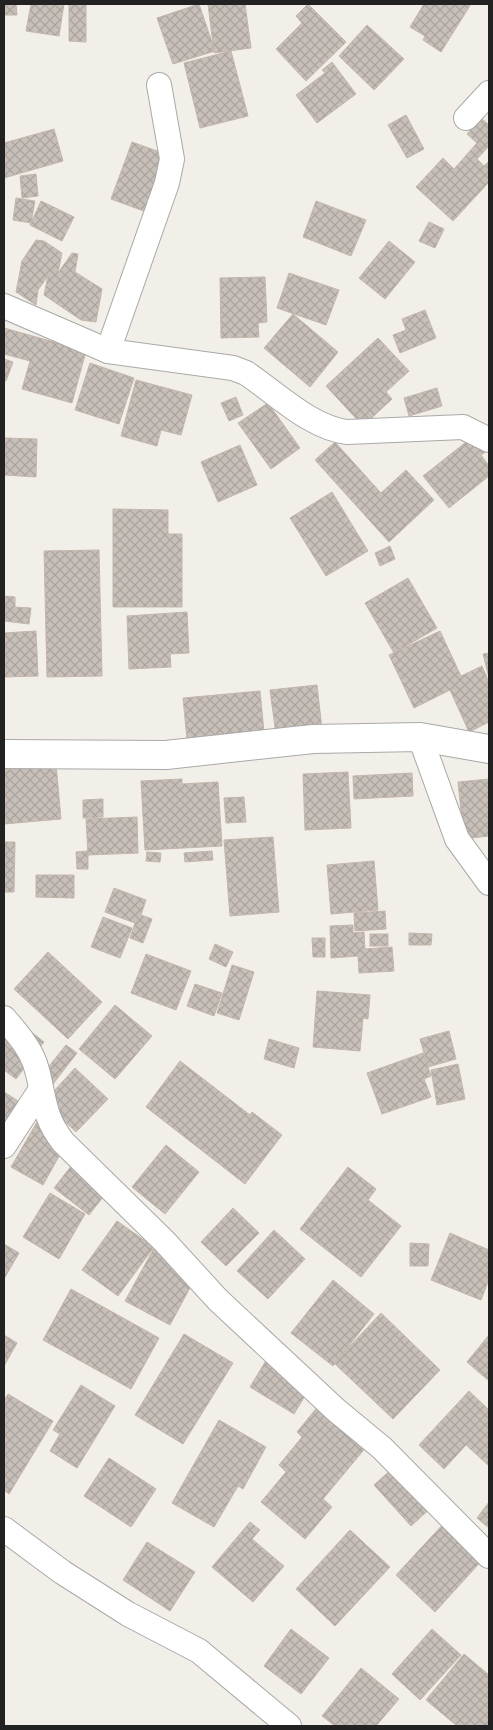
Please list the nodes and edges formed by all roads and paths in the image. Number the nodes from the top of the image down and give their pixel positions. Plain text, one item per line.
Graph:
1 (159, 85) dead end
2 (489, 93) edge
3 (466, 118) dead end
4 (4, 306) edge
5 (108, 351) junction
6 (489, 440) edge
7 (420, 737) junction
8 (489, 749) edge
9 (4, 754) edge
10 (489, 883) edge
11 (4, 1018) edge
12 (41, 1089) junction
13 (4, 1146) edge
14 (4, 1529) edge
15 (489, 1556) edge
16 (289, 1726) edge

1 - 5 street
2 - 3 street
4 - 5 street
5 - 6 street
7 - 8 street
7 - 9 street
7 - 10 street
11 - 12 street
12 - 13 street
12 - 15 street
14 - 16 street

